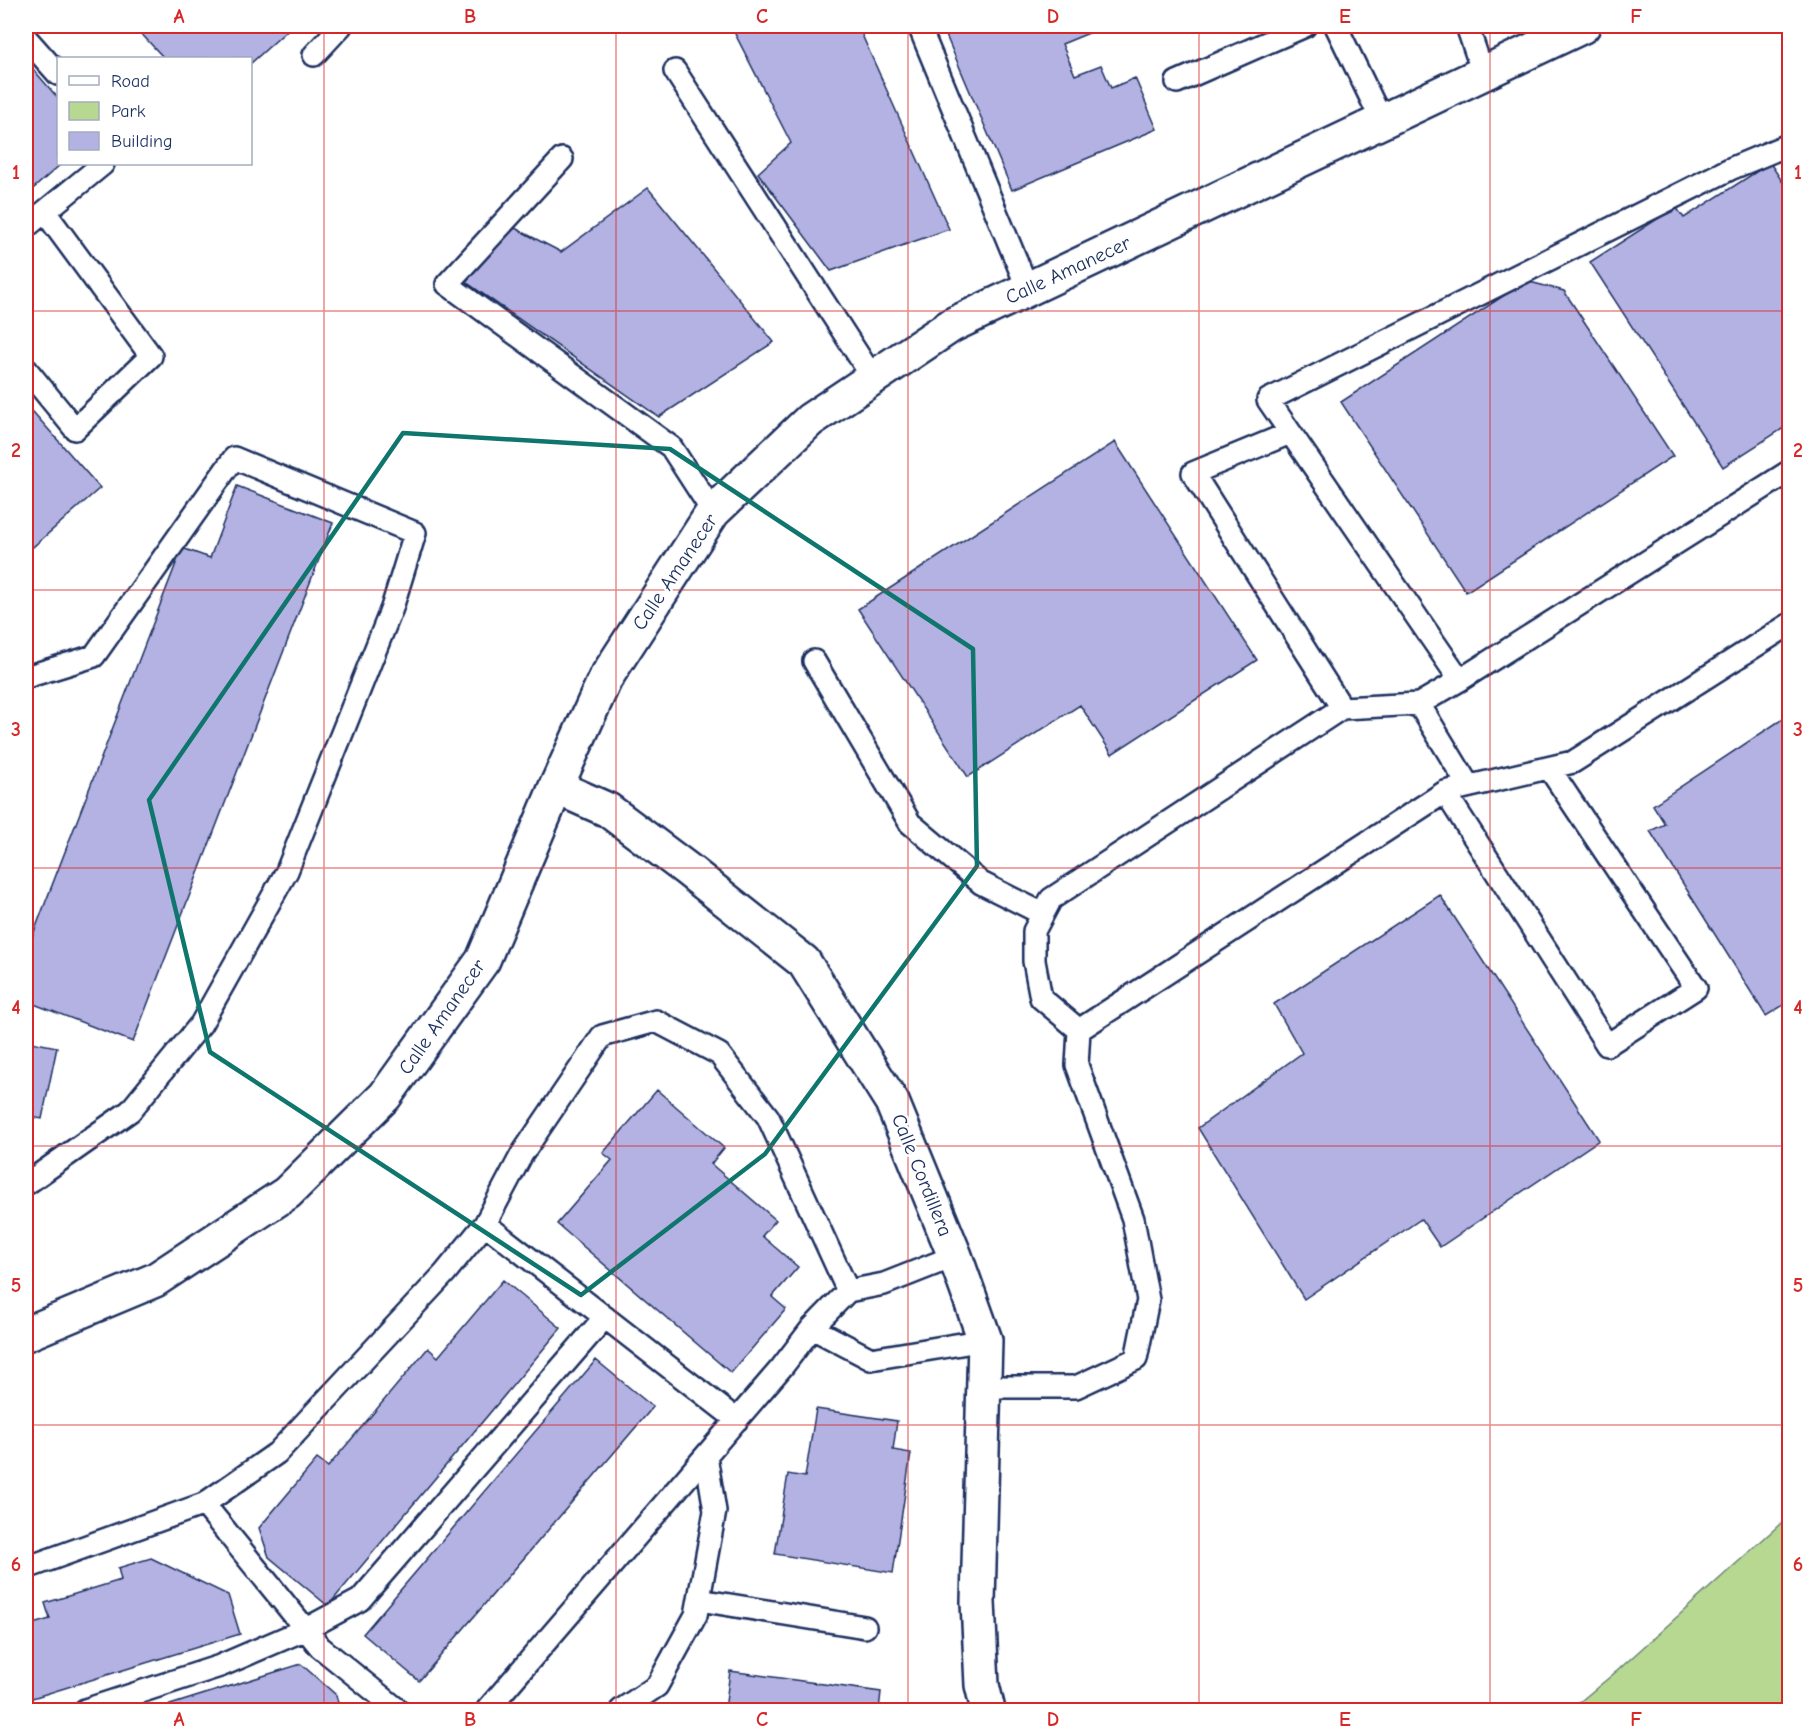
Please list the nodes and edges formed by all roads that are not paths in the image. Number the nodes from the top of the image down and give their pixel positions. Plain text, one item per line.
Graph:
1 (341, 26) edge
2 (920, 26) edge
3 (1305, 26) edge
4 (1336, 26) edge
5 (1467, 26) edge
6 (1583, 26) edge
7 (26, 38) edge
8 (314, 55) dead end
9 (675, 71) dead end
10 (57, 73) edge
11 (1483, 73) junction
12 (1177, 82) dead end
13 (1382, 121) junction
14 (1790, 144) edge
15 (562, 159) dead end
16 (102, 165) edge
17 (45, 212) junction
18 (26, 227) edge
19 (1028, 289) junction
20 (26, 369) edge
21 (873, 378) junction
22 (1290, 433) junction
23 (1790, 471) edge
24 (713, 512) junction
25 (1790, 624) edge
26 (814, 661) dead end
27 (26, 677) edge
28 (1460, 680) junction
29 (1419, 704) junction
30 (1342, 708) junction
31 (1549, 768) junction
32 (1468, 785) junction
33 (556, 787) junction
34 (1445, 792) junction
35 (1043, 914) junction
36 (1079, 1030) junction
37 (26, 1184) edge
38 (485, 1224) junction
39 (955, 1256) junction
40 (848, 1291) junction
41 (605, 1317) junction
42 (812, 1328) junction
43 (26, 1334) edge
44 (985, 1340) junction
45 (985, 1387) junction
46 (737, 1420) junction
47 (706, 1456) junction
48 (204, 1504) junction
49 (26, 1568) edge
50 (699, 1600) junction
51 (865, 1627) dead end
52 (306, 1629) junction
53 (85, 1710) edge
54 (398, 1710) edge
55 (488, 1710) edge
56 (621, 1710) edge
57 (988, 1710) edge

1 - 8 lane
2 - 19 lane
3 - 12 lane
4 - 13 lane
5 - 11 lane
6 - 11 street, Calle Amanecer
7 - 10 lane
9 - 21 lane
11 - 13 street, Calle Amanecer
13 - 19 street, Calle Amanecer
14 - 22 lane
15 - 24 lane
16 - 17 lane
17 - 18 lane
17 - 20 lane
19 - 21 street, Calle Amanecer
21 - 24 street, Calle Amanecer
22 - 28 lane
22 - 30 lane
23 - 28 lane
24 - 33 street, Calle Amanecer
25 - 31 lane
26 - 35 lane
27 - 37 lane
28 - 29 lane
29 - 30 lane
29 - 32 lane
30 - 35 lane
31 - 32 lane
31 - 34 lane
32 - 34 lane
33 - 39 street, Calle Cordillera
33 - 43 street, Calle Amanecer
34 - 36 lane
35 - 36 lane
36 - 45 lane
38 - 40 lane
38 - 41 lane
38 - 48 lane
39 - 40 lane
39 - 44 street, Calle Cordillera
40 - 42 lane
41 - 46 lane
41 - 52 lane
42 - 44 lane
42 - 46 lane
44 - 45 street, Calle Cordillera
45 - 57 street, Calle Cordillera
46 - 47 lane
47 - 50 lane
47 - 55 lane
48 - 49 lane
48 - 52 lane
50 - 51 lane
50 - 56 lane
52 - 53 lane
52 - 54 lane

